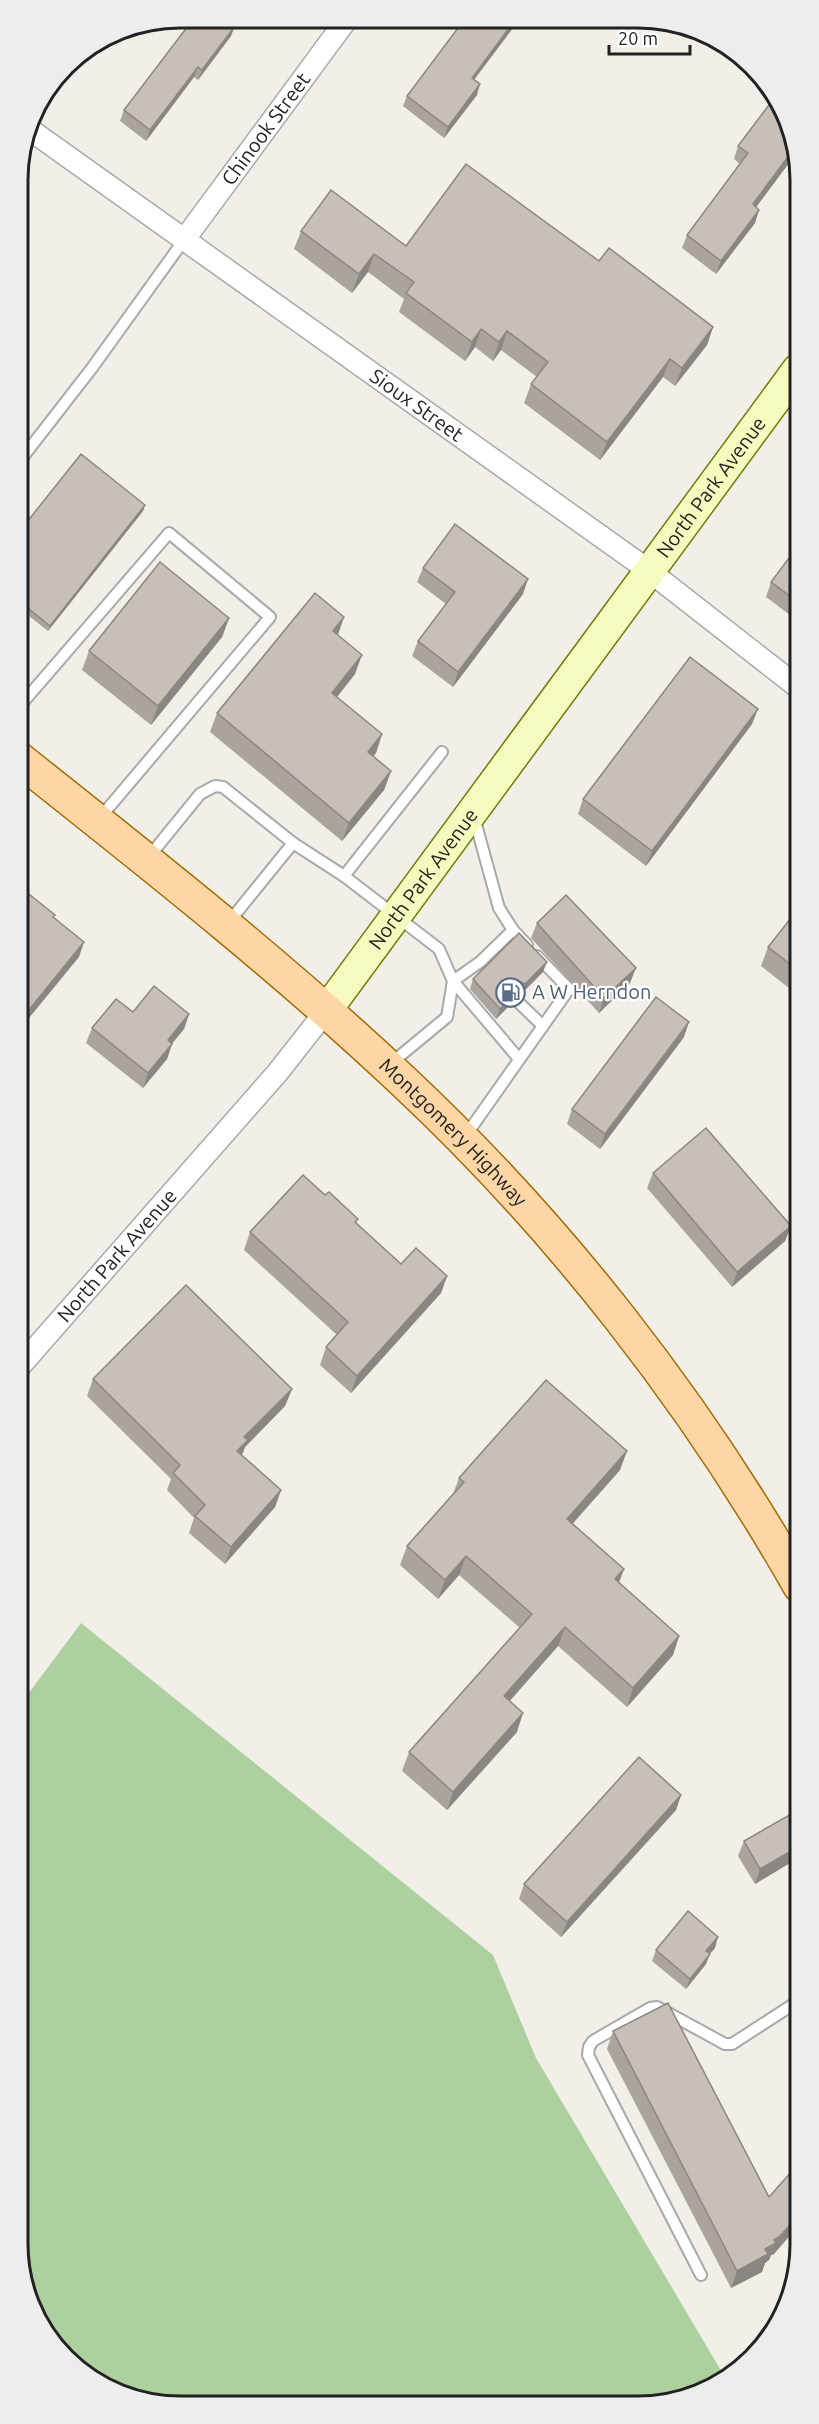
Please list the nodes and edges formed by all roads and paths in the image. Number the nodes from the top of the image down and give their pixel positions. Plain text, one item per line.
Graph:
1 (340, 28) edge
2 (36, 134) edge
3 (184, 240) junction
4 (790, 380) edge
5 (29, 449) edge
6 (648, 570) junction
7 (790, 681) edge
8 (29, 696) edge
9 (442, 752) dead end
10 (29, 767) edge
11 (472, 811) junction
12 (97, 821) junction
13 (293, 843) junction
14 (146, 860) junction
15 (344, 876) junction
16 (397, 916) junction
17 (227, 925) junction
18 (513, 930) junction
19 (480, 962) junction
20 (488, 970) edge
21 (453, 981) junction
22 (516, 1000) edge
23 (326, 1011) junction
24 (543, 1026) junction
25 (519, 1059) junction
26 (387, 1067) junction
27 (462, 1141) junction
28 (28, 1356) edge
29 (790, 1570) edge
30 (790, 2006) edge
31 (701, 2275) dead end

1 - 3 street, Chinook Street
2 - 3 street, Sioux Street
3 - 5 lane
3 - 6 street, Sioux Street
4 - 6 street, North Park Avenue
6 - 7 street, Sioux Street
6 - 11 street, North Park Avenue
8 - 12 lane
9 - 15 lane
10 - 12 main road, Montgomery Highway
11 - 16 street, North Park Avenue
11 - 18 lane
12 - 14 main road, Montgomery Highway
13 - 14 lane
13 - 15 lane
13 - 17 lane
14 - 17 main road, Montgomery Highway
15 - 16 lane
16 - 21 lane
16 - 23 street, North Park Avenue
17 - 23 main road, Montgomery Highway
18 - 19 lane
18 - 24 lane
19 - 20 lane
19 - 21 lane
21 - 25 lane
21 - 26 lane
22 - 24 lane
23 - 26 main road, Montgomery Highway
23 - 28 street, North Park Avenue
24 - 25 lane
25 - 27 lane
26 - 27 main road, Montgomery Highway
27 - 29 main road, Montgomery Highway
30 - 31 lane

